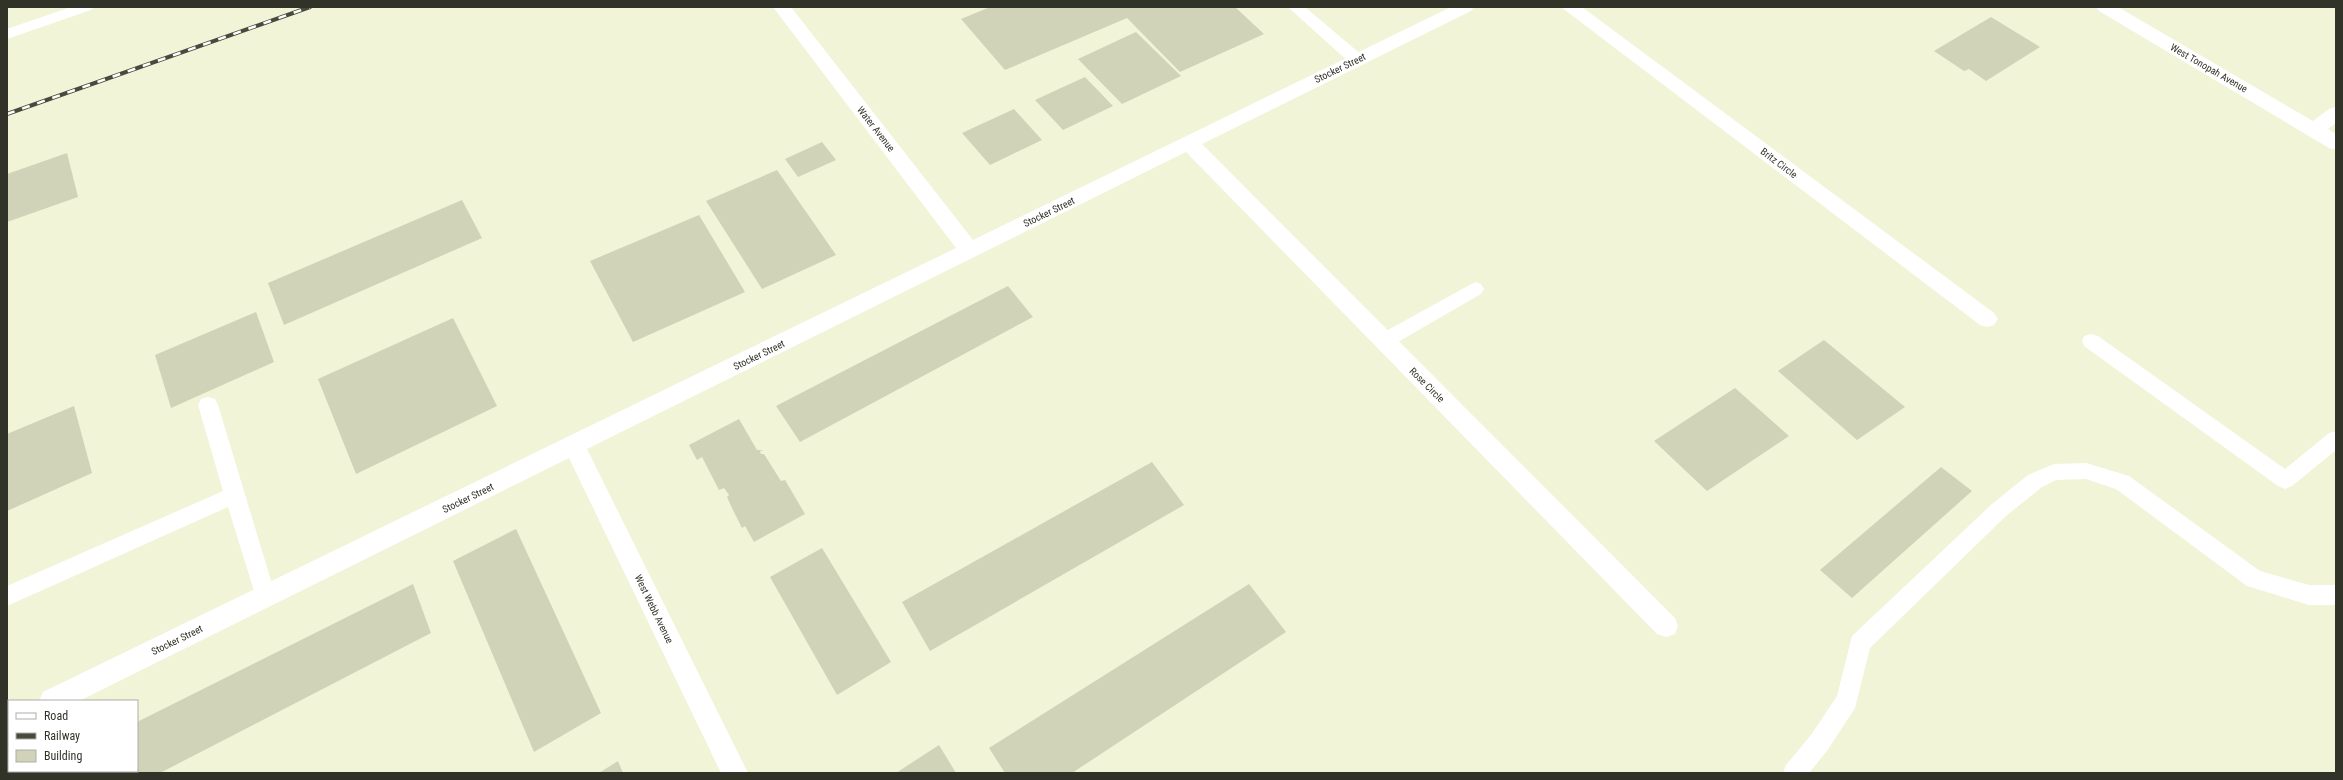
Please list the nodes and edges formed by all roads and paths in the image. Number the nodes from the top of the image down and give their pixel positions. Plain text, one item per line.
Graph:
1 (86, 7) edge
2 (782, 7) edge
3 (1296, 7) edge
4 (1465, 7) edge
5 (1570, 7) edge
6 (2105, 7) edge
7 (7, 34) edge
8 (1357, 60) junction
9 (2336, 114) edge
10 (2314, 130) junction
11 (1189, 143) junction
12 (2336, 143) edge
13 (970, 251) junction
14 (1475, 289) dead end
15 (1987, 319) dead end
16 (2091, 341) dead end
17 (1384, 342) junction
18 (208, 405) dead end
19 (2336, 439) edge
20 (574, 446) junction
21 (235, 495) junction
22 (2336, 595) edge
23 (7, 596) edge
24 (264, 597) junction
25 (1666, 626) dead end
26 (56, 700) edge
27 (735, 773) edge
28 (1794, 773) edge

1 - 7 lane
2 - 13 street, Water Avenue
3 - 8 lane
4 - 8 street, Stocker Street
5 - 15 street, Britz Circle
6 - 10 street, West Tonopah Avenue
8 - 11 street, Stocker Street
9 - 10 street
10 - 12 street, West Tonopah Avenue
11 - 13 street, Stocker Street
11 - 17 street, Rose Circle
13 - 20 street, Stocker Street
14 - 17 lane
16 - 19 lane
17 - 25 street, Rose Circle
18 - 21 lane
20 - 24 street, Stocker Street
20 - 27 street, West Webb Avenue
21 - 23 lane
21 - 24 lane
22 - 28 lane
24 - 26 street, Stocker Street

